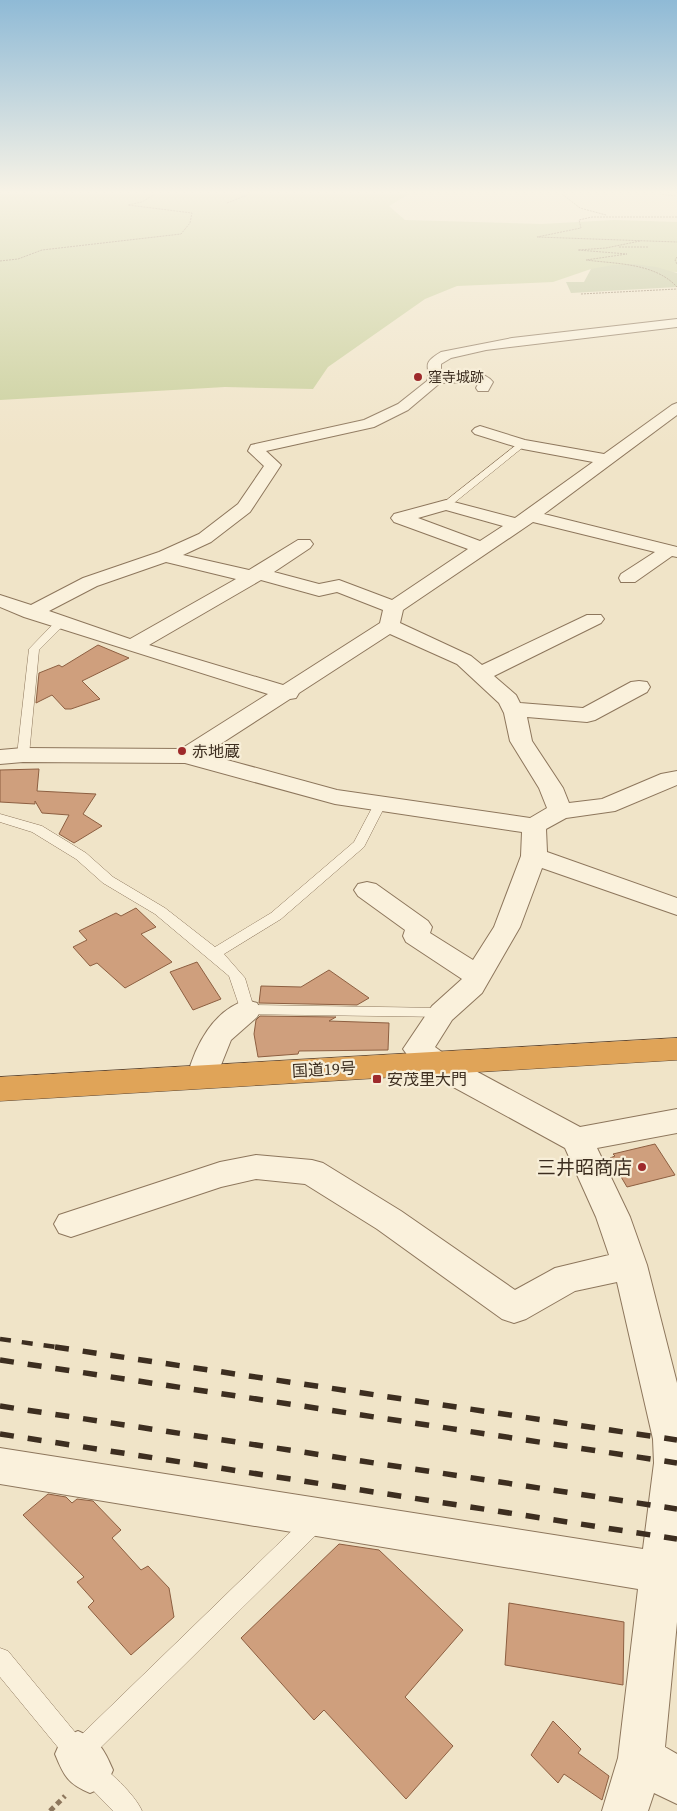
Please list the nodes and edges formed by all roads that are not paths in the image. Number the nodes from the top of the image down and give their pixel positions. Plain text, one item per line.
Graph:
1 (677, 323) edge
2 (436, 379) junction
3 (483, 388) dead end
4 (677, 408) edge
5 (480, 431) dead end
6 (523, 444) junction
7 (605, 459) junction
8 (446, 505) junction
9 (523, 520) junction
10 (304, 544) dead end
11 (480, 548) junction
12 (672, 551) edge
13 (165, 556) junction
14 (255, 575) junction
15 (628, 578) dead end
16 (0, 601) edge
17 (27, 610) junction
18 (392, 616) junction
19 (0, 618) edge
20 (594, 619) dead end
21 (62, 621) junction
22 (132, 646) junction
23 (481, 674) junction
24 (639, 687) dead end
25 (288, 692) junction
26 (513, 709) junction
27 (23, 755) junction
28 (186, 756) junction
29 (0, 757) edge
30 (677, 778) edge
31 (380, 804) junction
32 (560, 811) junction
33 (0, 818) edge
34 (534, 826) junction
35 (534, 856) junction
36 (367, 890) dead end
37 (677, 907) edge
38 (214, 954) junction
39 (478, 976) junction
40 (247, 1010) junction
41 (442, 1013) junction
42 (677, 1050) edge
43 (435, 1063) junction
44 (202, 1077) junction
45 (0, 1088) edge
46 (677, 1121) edge
47 (577, 1140) junction
48 (71, 1224) dead end
49 (630, 1264) junction
50 (670, 1391) edge
51 (0, 1466) edge
52 (321, 1516) junction
53 (669, 1574) edge
54 (0, 1659) edge
55 (84, 1762) junction
56 (659, 1770) edge
57 (130, 1811) edge
58 (625, 1811) edge

1 - 2 street
2 - 3 street
2 - 13 street
4 - 7 street
5 - 6 street
6 - 7 street
6 - 8 lane
7 - 9 street
8 - 9 street
8 - 11 street
9 - 11 street
9 - 12 street
10 - 14 street
11 - 18 street
12 - 15 street
13 - 14 street
13 - 17 street
14 - 18 street
14 - 22 street
16 - 17 street
17 - 19 street
17 - 21 street
18 - 23 street
18 - 25 street
20 - 23 street
21 - 22 street
21 - 27 lane
22 - 25 street
23 - 26 street
24 - 26 street
25 - 28 street
26 - 32 street
27 - 28 street
27 - 29 street
28 - 31 street
30 - 32 street
31 - 34 street
31 - 38 lane
32 - 34 street
33 - 38 lane
34 - 35 street
35 - 37 street
35 - 39 street
36 - 39 street
38 - 40 lane
39 - 41 street
40 - 41 lane
40 - 44 street
41 - 43 street
42 - 43 highway, 国道19号
43 - 44 highway, 国道19号
43 - 47 street
44 - 45 highway, 国道19号
46 - 47 street
47 - 49 street
48 - 49 street
49 - 50 street
50 - 53 street
51 - 52 street
52 - 53 street
52 - 55 lane
53 - 56 street
54 - 55 lane
55 - 57 lane
56 - 58 street

